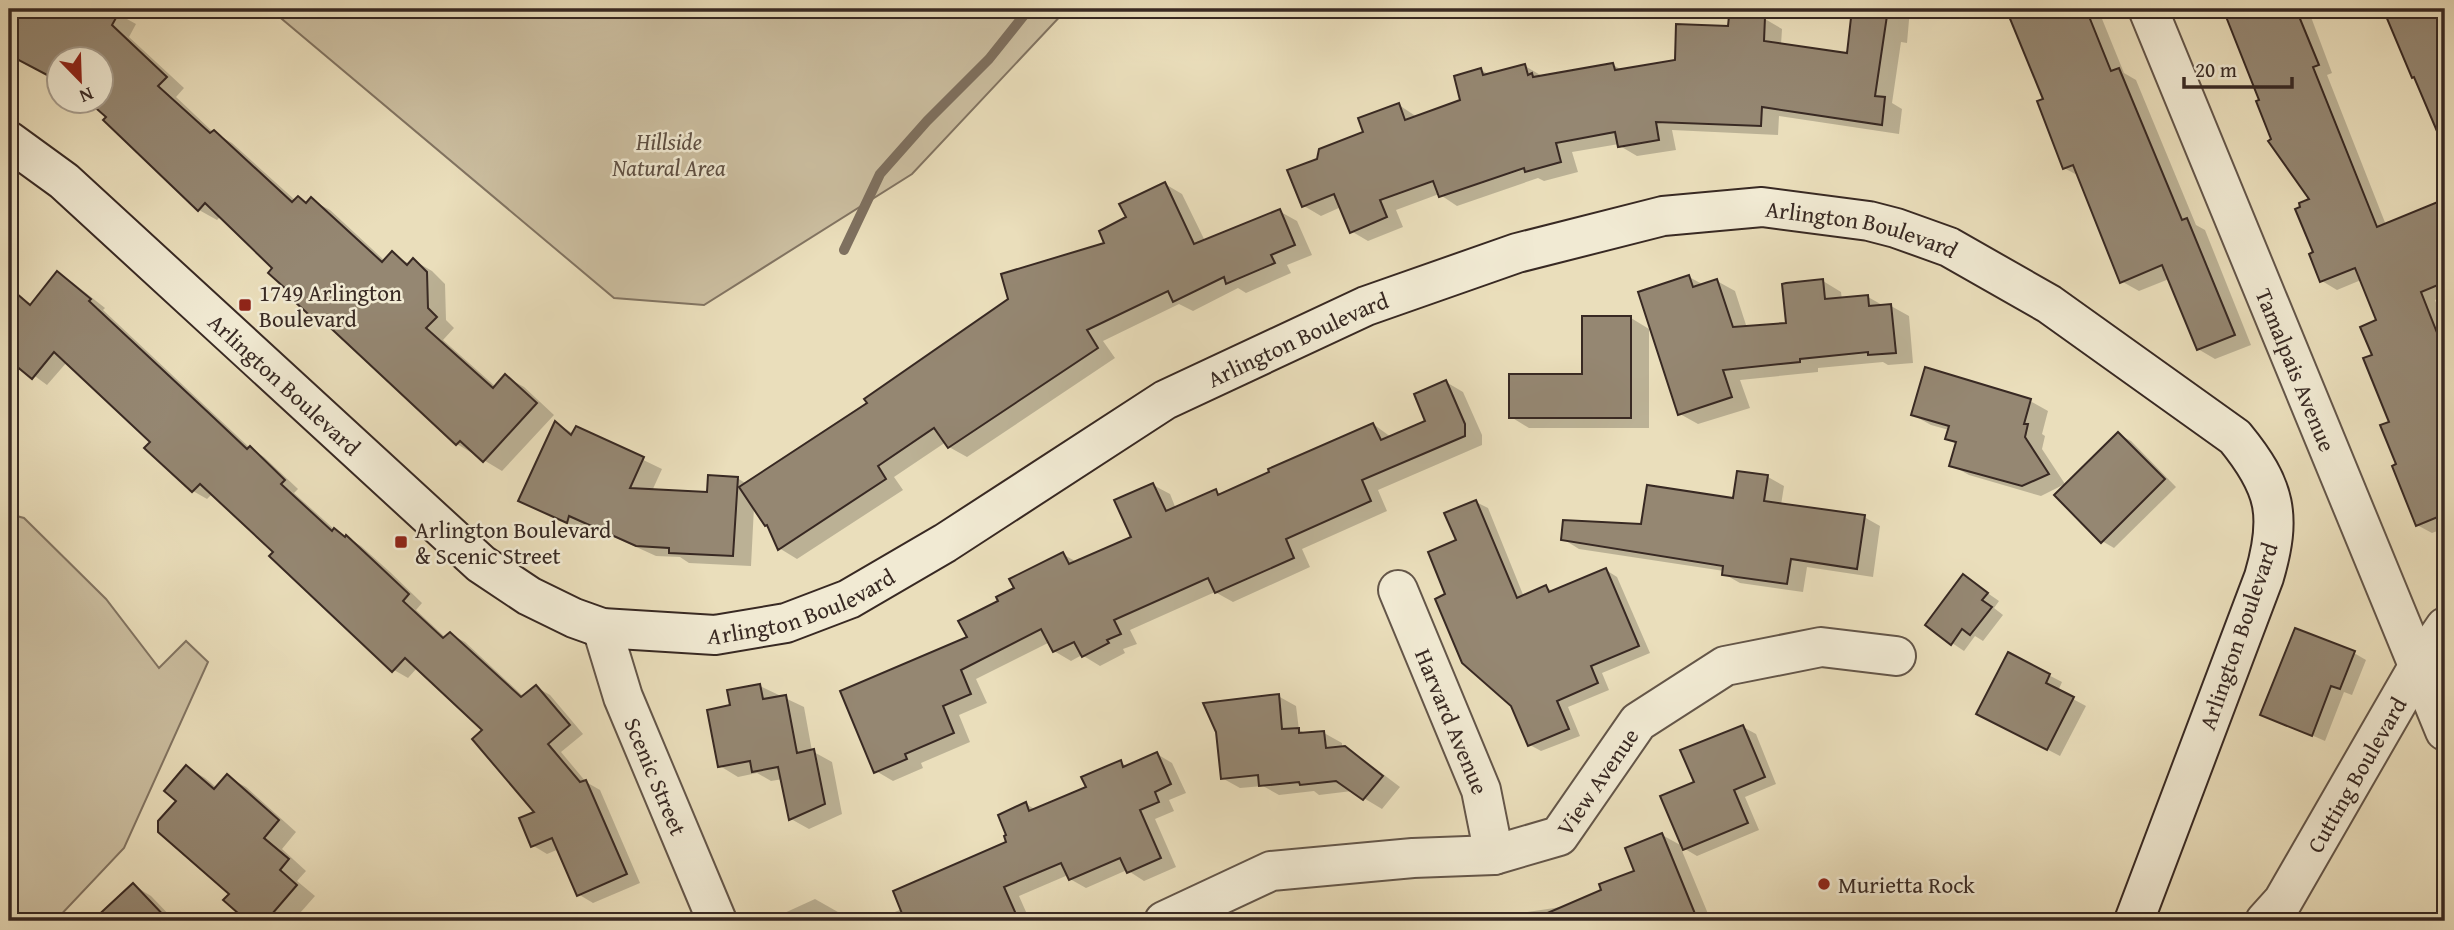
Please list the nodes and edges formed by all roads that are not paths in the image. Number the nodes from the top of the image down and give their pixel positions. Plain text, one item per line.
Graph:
1 (2148, 9) edge
2 (9, 141) edge
3 (1398, 590) dead end
4 (602, 628) junction
5 (2445, 628) edge
6 (1896, 656) dead end
7 (2419, 665) junction
8 (2445, 731) edge
9 (1494, 855) junction
10 (717, 921) edge
11 (1164, 921) edge
12 (2134, 921) edge
13 (2265, 921) edge

1 - 7 main road, Tamalpais Avenue
2 - 4 main road, Arlington Boulevard
3 - 9 main road, Harvard Avenue
4 - 10 main road, Scenic Street
4 - 12 main road, Arlington Boulevard
5 - 7 main road, Cutting Boulevard
6 - 9 main road, View Avenue
7 - 8 main road, Tamalpais Avenue
7 - 13 main road, Cutting Boulevard
9 - 11 main road, View Avenue

